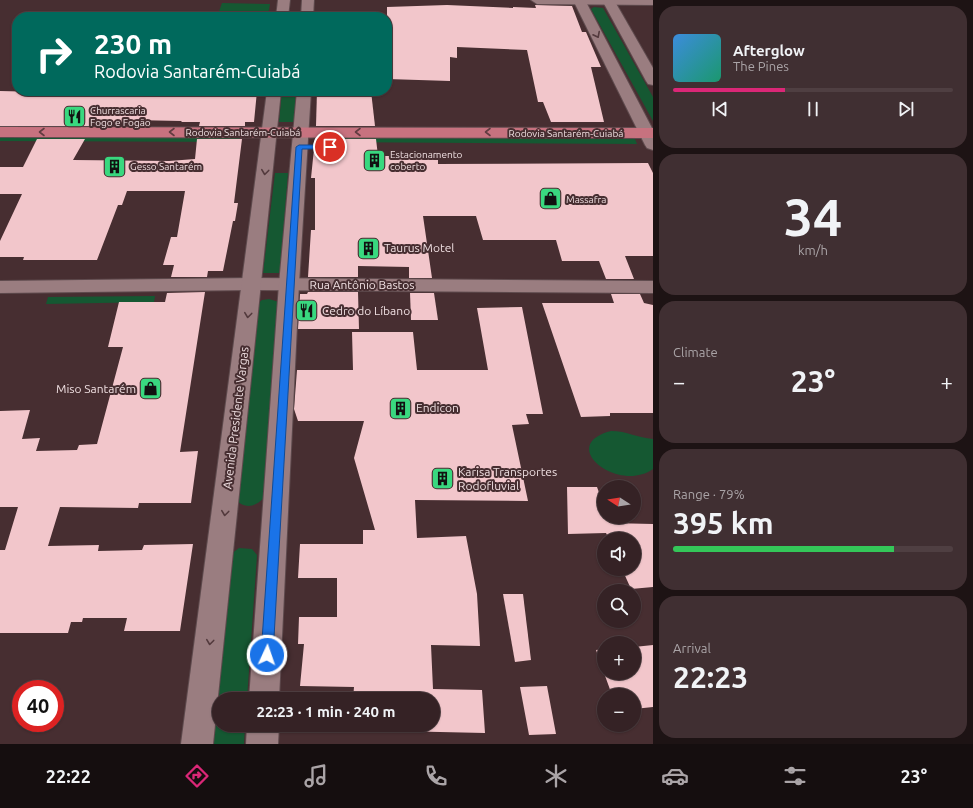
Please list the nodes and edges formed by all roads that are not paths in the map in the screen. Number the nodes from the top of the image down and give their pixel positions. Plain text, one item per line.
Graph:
1 (284, 0) edge
2 (308, 0) edge
3 (537, 0) edge
4 (579, 0) edge
5 (608, 0) edge
6 (653, 1) edge
7 (283, 12) edge
8 (307, 12) edge
9 (653, 81) edge
10 (273, 96) edge
11 (304, 96) edge
12 (0, 132) edge
13 (269, 139) junction
14 (300, 140) junction
15 (652, 140) edge
16 (0, 147) edge
17 (252, 284) junction
18 (289, 284) junction
19 (0, 287) edge
20 (653, 287) edge
21 (264, 692) edge
22 (263, 732) edge
23 (197, 744) edge
24 (262, 744) edge

1 - 7 street
2 - 8 street
3 - 4 street
4 - 5 street
4 -> 15 street
5 - 6 street
5 - 9 street
10 - 13 street, Avenida Presidente Vargas
11 - 14 street
13 -> 12 highway, Rodovia Santarém-Cuiabá
13 - 14 highway, Rodovia Santarém-Cuiabá
13 - 16 highway, Rodovia Santarém-Cuiabá
13 -> 17 street, Avenida Presidente Vargas
14 - 15 highway, Rodovia Santarém-Cuiabá
14 - 18 street
17 - 18 street, Rua Antônio Bastos
17 - 19 street, Rua Antônio Bastos
17 -> 23 street, Avenida Presidente Vargas
18 - 20 street, Rua Antônio Bastos
18 - 21 street
22 - 24 street

